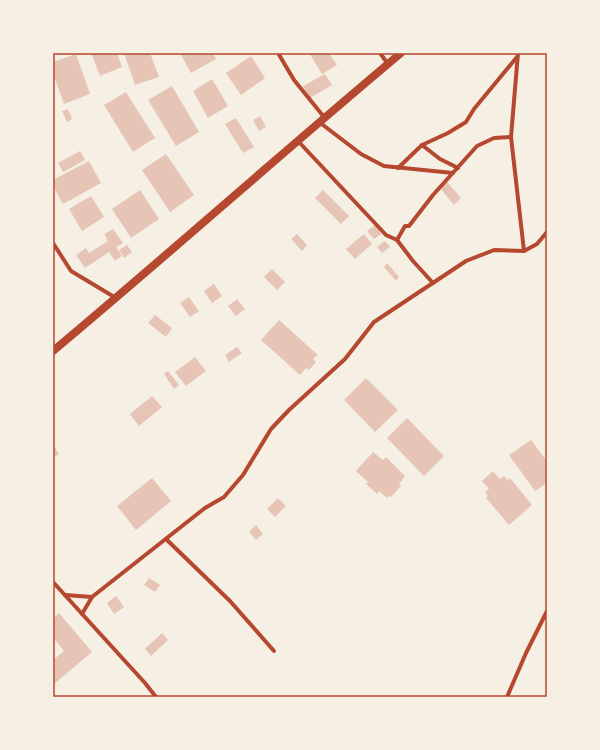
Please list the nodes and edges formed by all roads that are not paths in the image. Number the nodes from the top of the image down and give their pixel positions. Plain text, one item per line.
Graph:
1 (278, 53) edge
2 (380, 53) edge
3 (400, 53) edge
4 (517, 55) edge
5 (388, 64) junction
6 (322, 120) junction
7 (511, 137) junction
8 (297, 141) junction
9 (422, 145) junction
10 (398, 168) junction
11 (458, 168) junction
12 (453, 173) junction
13 (547, 232) edge
14 (397, 240) junction
15 (53, 243) edge
16 (524, 251) junction
17 (433, 283) junction
18 (116, 298) junction
19 (53, 351) edge
20 (166, 539) junction
21 (53, 582) edge
22 (65, 595) junction
23 (92, 597) junction
24 (547, 611) edge
25 (82, 614) junction
26 (274, 650) dead end
27 (152, 693) junction
28 (149, 697) edge
29 (156, 697) edge
30 (508, 697) edge

1 - 6 street
2 - 5 street
3 - 5 main road
4 - 7 street
4 - 9 street
5 - 6 main road
6 - 8 main road
6 - 10 street
7 - 11 street
7 - 16 street
8 - 14 street
8 - 18 main road
9 - 10 street
9 - 11 street
10 - 12 street
11 - 12 street
12 - 14 street
13 - 16 street
14 - 17 street
15 - 18 street
16 - 17 street
17 - 20 street
18 - 19 main road
20 - 23 street
20 - 26 street
21 - 22 street
22 - 23 street
22 - 25 street
23 - 25 street
24 - 30 street
25 - 27 street
27 - 28 street
27 - 29 street

